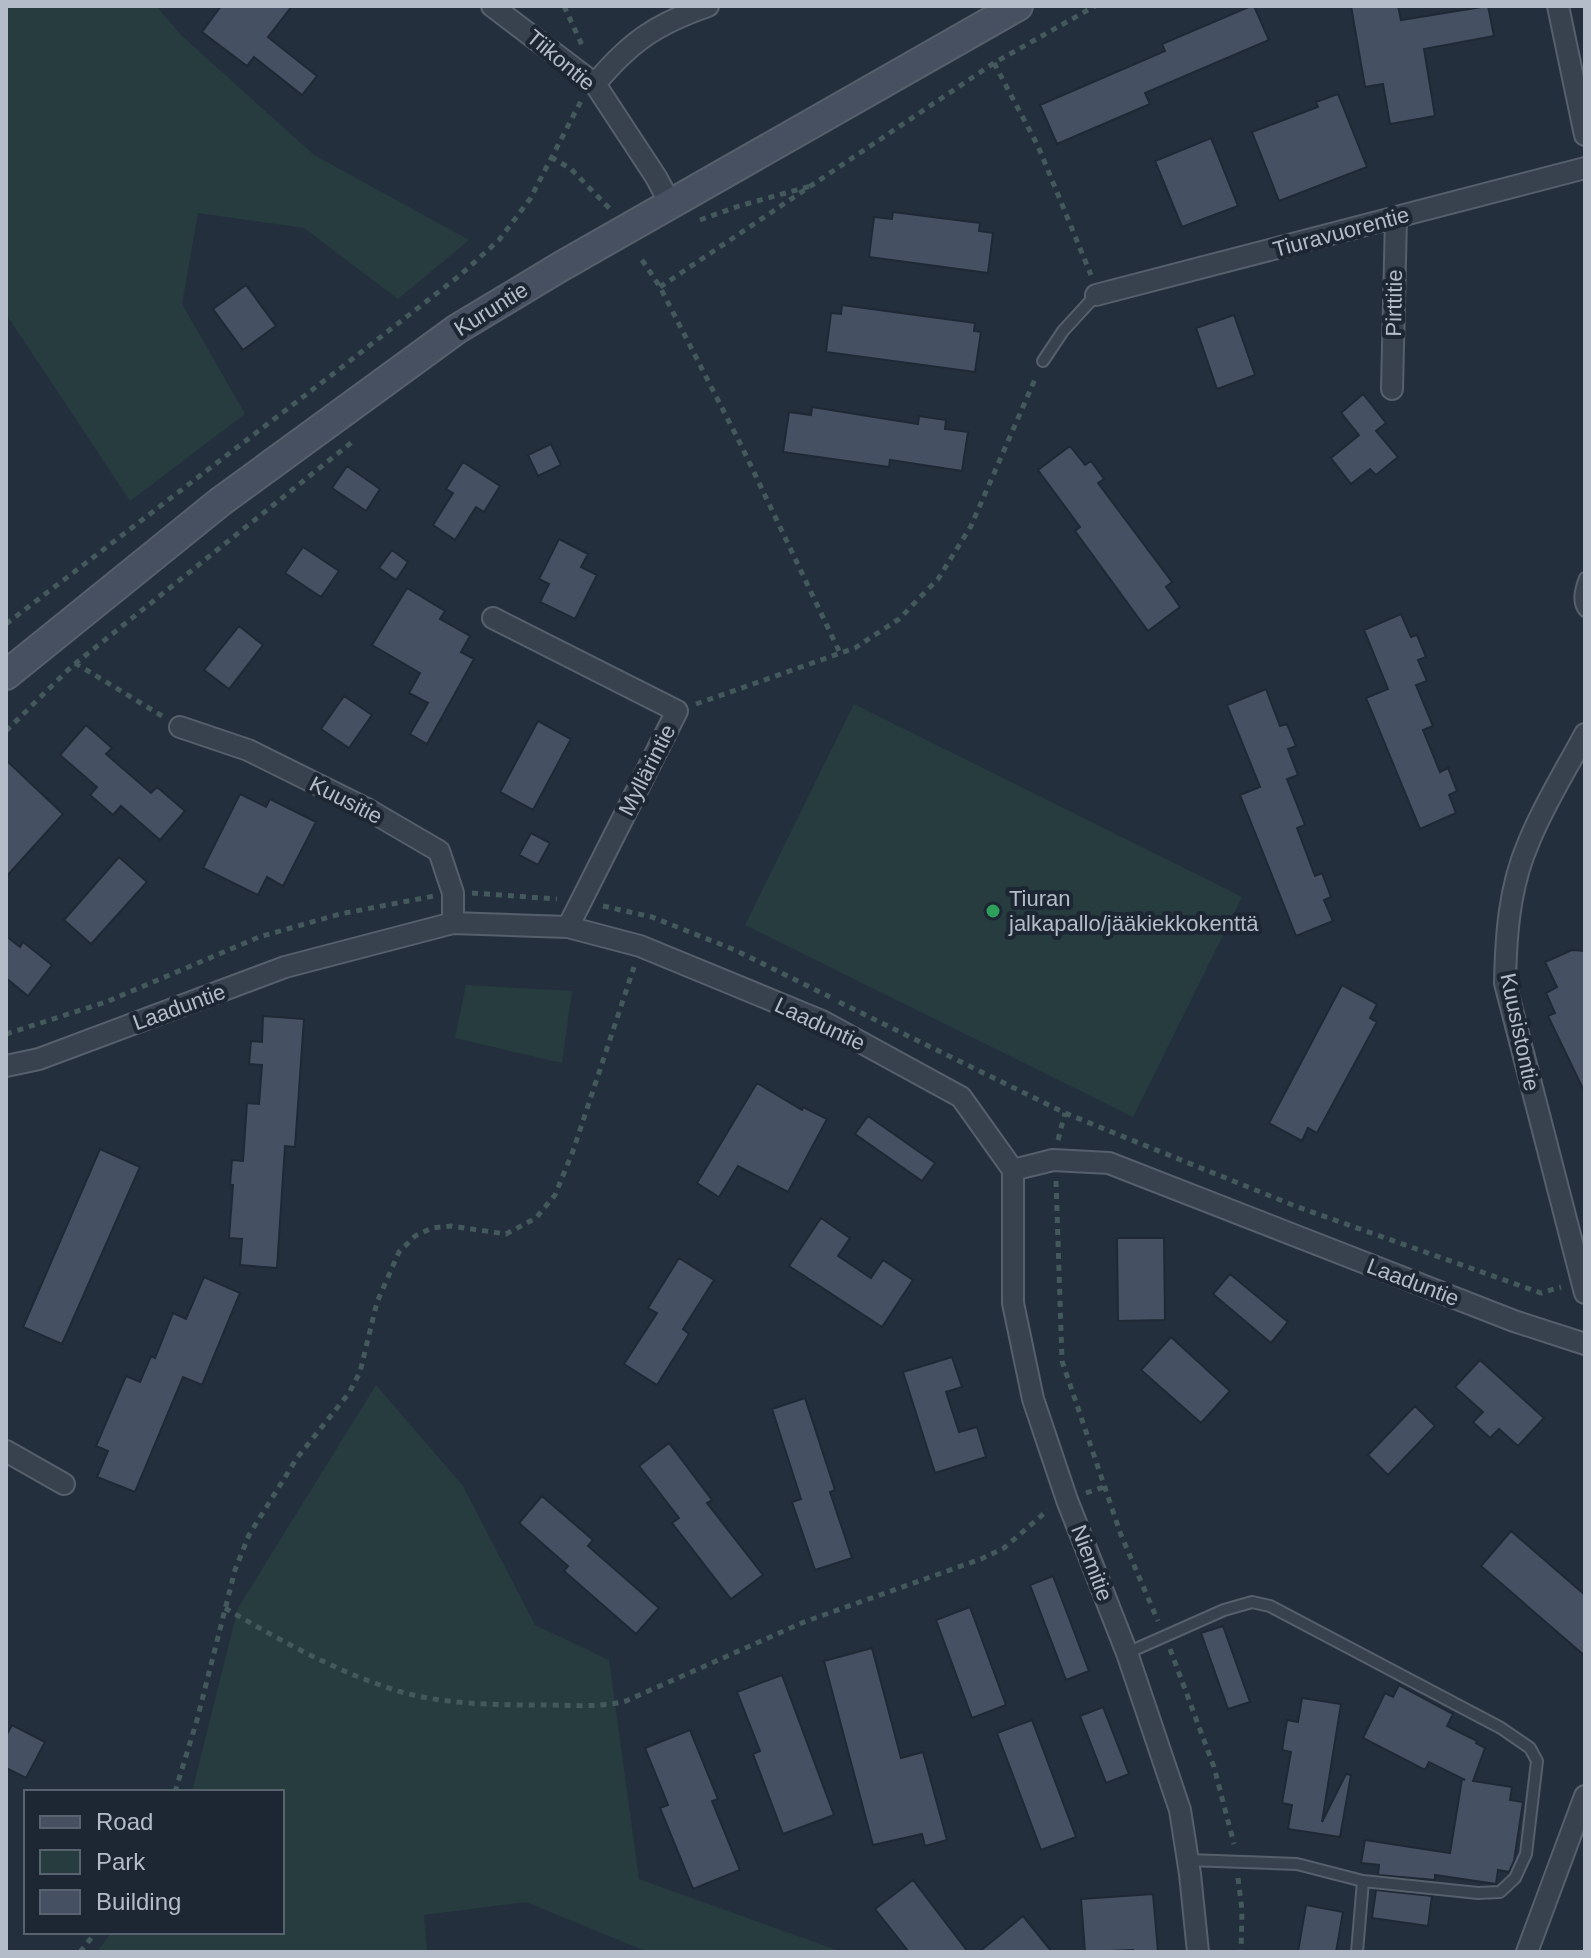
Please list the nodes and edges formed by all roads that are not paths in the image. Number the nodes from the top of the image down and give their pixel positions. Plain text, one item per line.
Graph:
1 (492, 6) edge
2 (708, 6) edge
3 (1018, 6) edge
4 (1558, 6) edge
5 (598, 80) junction
6 (1585, 135) edge
7 (1585, 168) edge
8 (671, 205) junction
9 (1396, 218) junction
10 (1096, 295) joint
11 (1043, 361) road end
12 (1392, 389) dead end
13 (1585, 578) edge
14 (1585, 611) edge
15 (493, 618) dead end
16 (6, 675) edge
17 (180, 727) road end
18 (1585, 734) edge
19 (453, 923) junction
20 (568, 927) junction
21 (6, 1066) edge
22 (1013, 1170) junction
23 (1583, 1287) edge
24 (1585, 1344) edge
25 (6, 1451) edge
26 (64, 1484) dead end
27 (1127, 1653) junction
28 (1585, 1796) edge
29 (1188, 1860) junction
30 (1363, 1881) junction
31 (1198, 1952) edge
32 (1357, 1952) edge
33 (1527, 1952) edge

1 - 5 street, Tiikontie
2 - 5 street
3 - 8 main road, Kuruntie
4 - 6 street
5 - 8 street, Tiikontie
7 - 9 street, Tiuravuorentie
8 - 16 main road, Kuruntie
9 - 10 street, Tiuravuorentie
9 - 12 street, Pirttitie
10 - 11 lane
13 - 14 lane
15 - 20 street, Myllärintie
17 - 19 street, Kuusitie
18 - 23 street, Kuusistontie
19 - 20 street, Laaduntie
19 - 21 street, Laaduntie
20 - 22 street, Laaduntie
22 - 24 street, Laaduntie
22 - 27 street, Niemitie
25 - 26 street
27 - 29 street, Niemitie
27 - 30 lane
28 - 33 street
29 - 30 lane
29 - 31 street, Niemitie
30 - 32 lane

